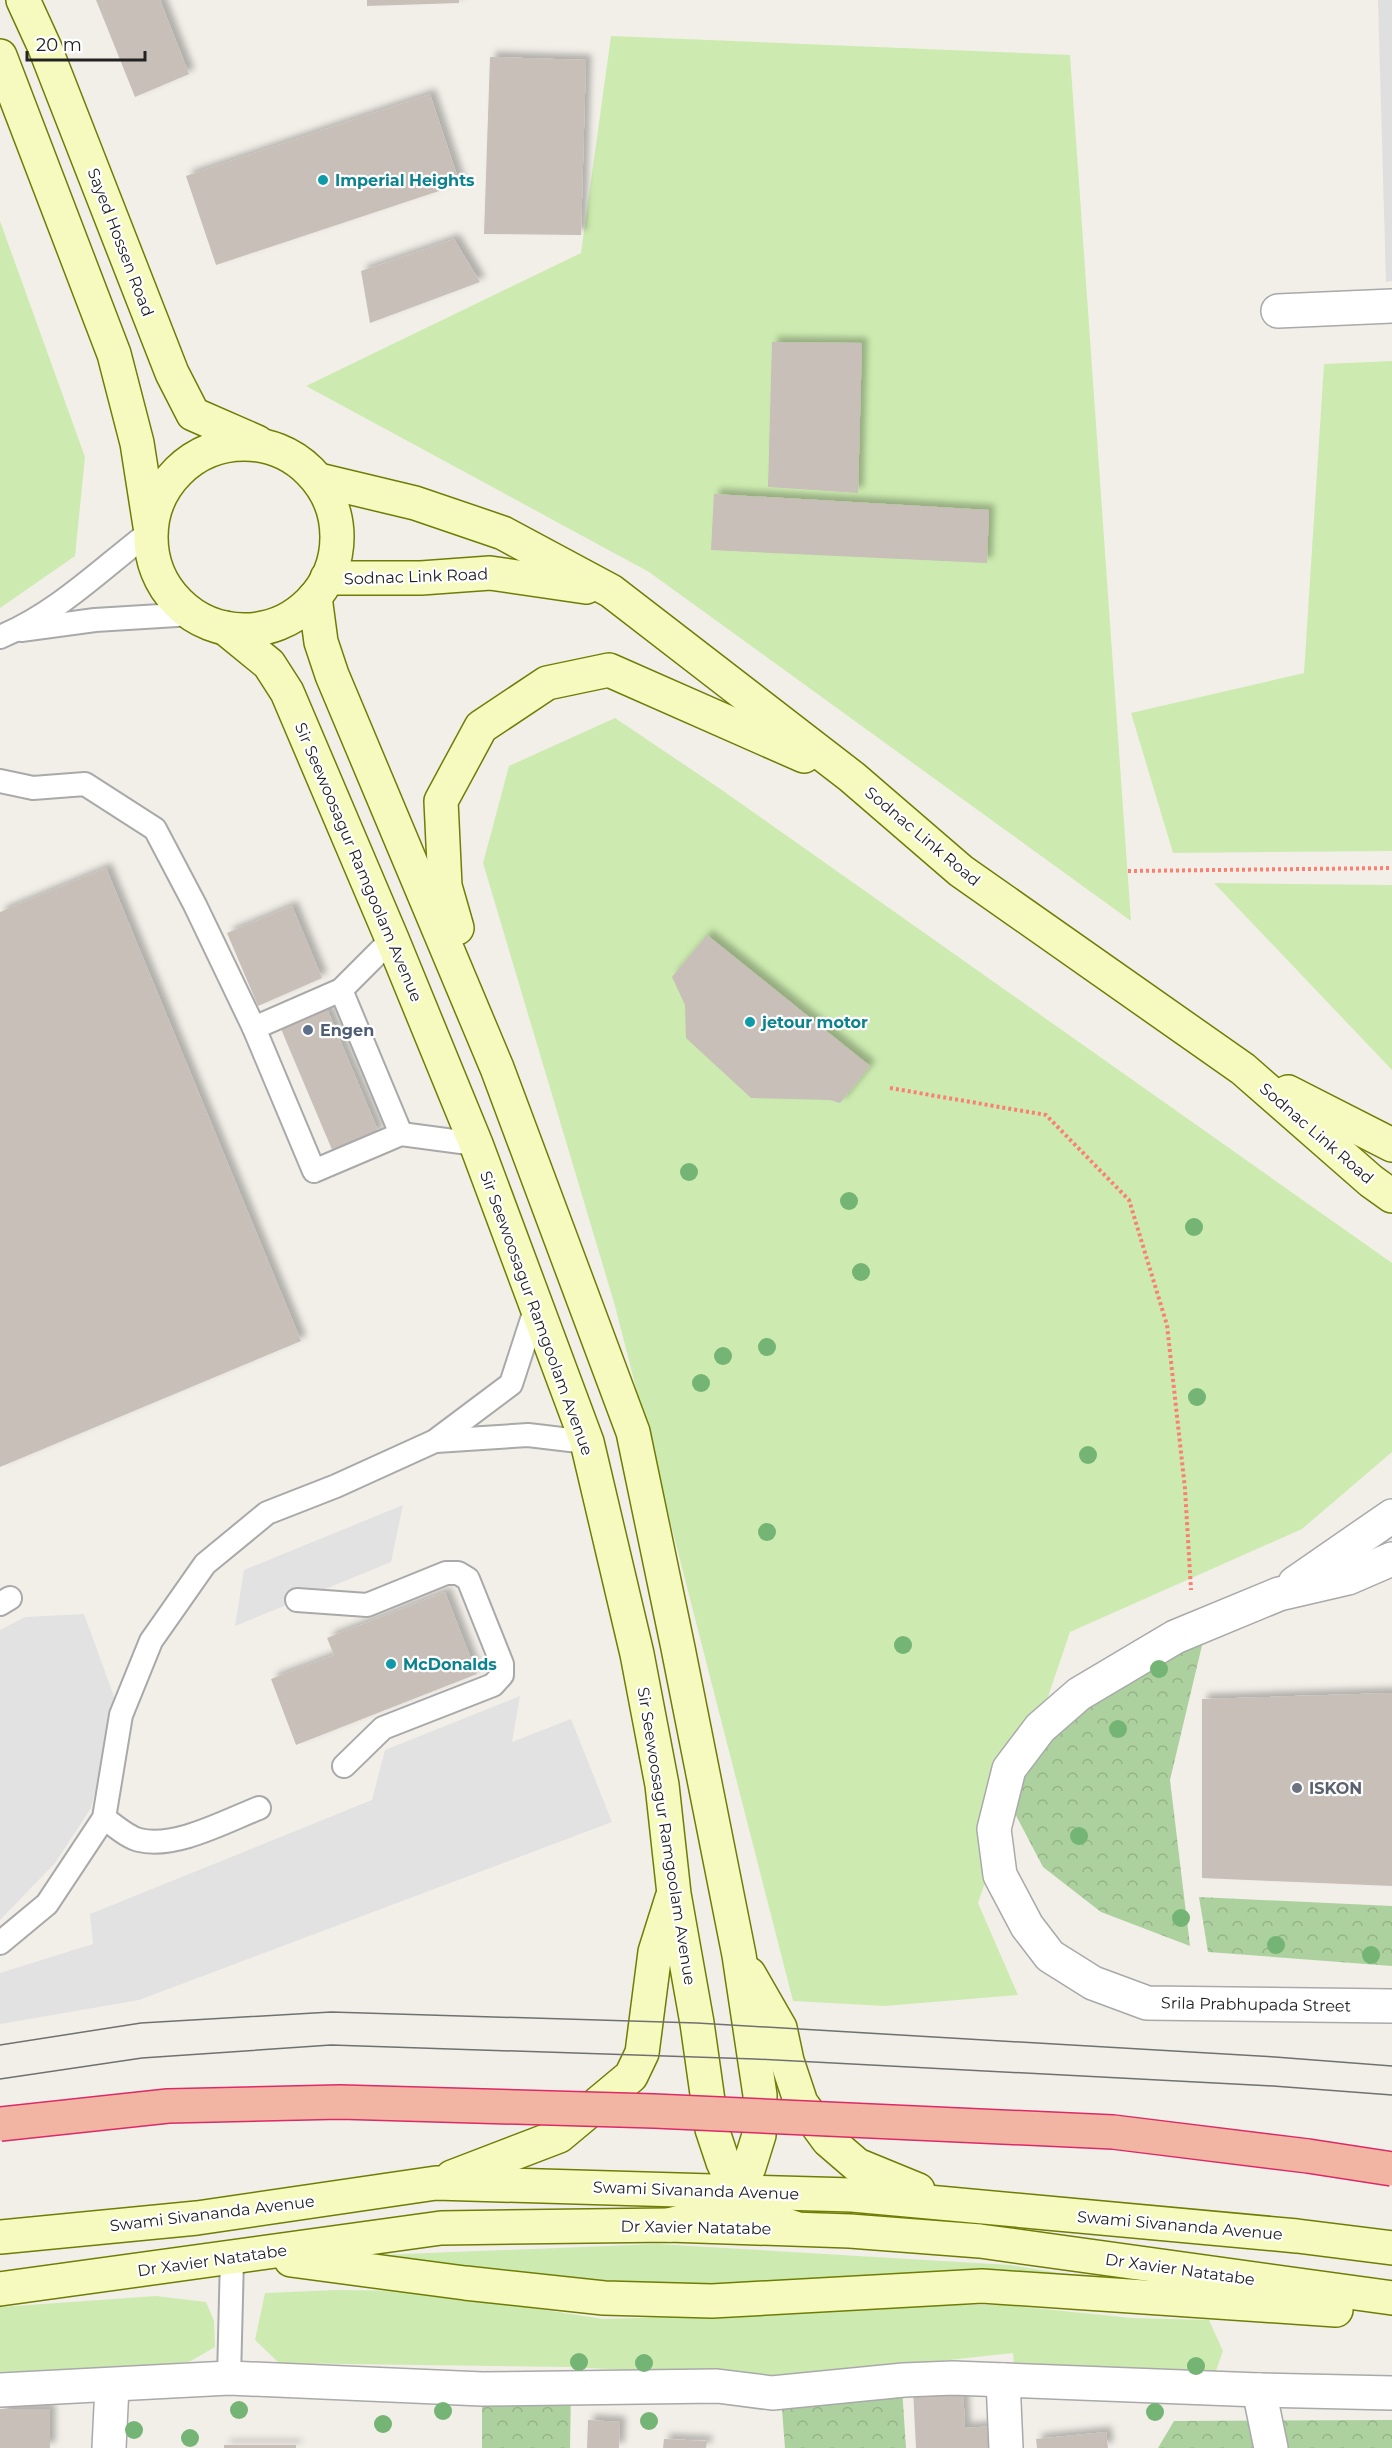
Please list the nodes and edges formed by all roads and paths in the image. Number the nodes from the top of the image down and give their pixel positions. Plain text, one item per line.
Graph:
1 (23, 0) edge
2 (0, 56) edge
3 (1392, 306) edge
4 (1278, 311) dead end
5 (261, 444) junction
6 (319, 480) junction
7 (151, 531) junction
8 (321, 587) junction
9 (611, 591) junction
10 (193, 614) junction
11 (225, 628) junction
12 (7, 634) edge
13 (852, 777) junction
14 (0, 781) edge
15 (1392, 868) edge
16 (1128, 872) dead end
17 (392, 939) junction
18 (341, 990) junction
19 (254, 1028) junction
20 (497, 1068) junction
21 (1243, 1069) junction
22 (890, 1088) dead end
23 (401, 1134) junction
24 (476, 1144) junction
25 (1392, 1144) edge
26 (1392, 1196) edge
27 (536, 1307) junction
28 (435, 1441) junction
29 (586, 1442) junction
30 (1392, 1516) edge
31 (1392, 1559) edge
32 (1279, 1594) junction
33 (297, 1600) dead end
34 (1193, 1629) junction
35 (344, 1766) dead end
36 (259, 1808) dead end
37 (104, 1818) junction
38 (674, 1894) junction
39 (0, 1943) edge
40 (739, 1955) junction
41 (1392, 2006) edge
42 (0, 2124) edge
43 (1392, 2169) edge
44 (436, 2183) junction
45 (737, 2192) junction
46 (959, 2205) junction
47 (669, 2225) junction
48 (795, 2228) junction
49 (0, 2237) edge
50 (1392, 2248) edge
51 (242, 2257) junction
52 (0, 2289) edge
53 (1392, 2298) edge
54 (1392, 2312) edge
55 (228, 2378) junction
56 (1003, 2380) junction
57 (112, 2386) junction
58 (0, 2390) edge
59 (1259, 2390) junction
60 (1392, 2393) edge
61 (109, 2448) edge
62 (1006, 2448) edge
63 (1271, 2448) edge

1 - 5 main road, Sayed Hossen Road
2 - 7 main road
3 - 4 street
5 - 6 main road
5 - 7 main road
6 - 8 main road
6 - 9 main road, Sodnac Link Road
7 - 10 main road
7 - 12 lane
8 - 9 main road, Sodnac Link Road
8 - 11 main road
8 - 20 main road
9 - 13 main road, Sodnac Link Road
10 - 11 main road
10 - 12 lane
11 - 17 main road, Sir Seewoosagur Ramgoolam Avenue
13 - 20 main road
13 - 21 main road, Sodnac Link Road
14 - 19 lane
15 - 16 path
17 - 18 lane
17 - 24 main road, Sir Seewoosagur Ramgoolam Avenue
18 - 19 lane
18 - 23 lane
19 - 23 lane
20 - 40 main road
21 - 25 main road, Sodnac Link Road
21 - 26 main road, Sodnac Link Road
22 - 34 path
23 - 24 lane
24 - 27 main road, Sir Seewoosagur Ramgoolam Avenue
27 - 28 lane
27 - 29 main road, Sir Seewoosagur Ramgoolam Avenue
28 - 29 lane
28 - 37 lane
29 - 38 main road, Sir Seewoosagur Ramgoolam Avenue
30 - 32 street
31 - 32 street
32 - 34 street, Srila Prabhupada Street
33 - 35 lane
34 - 41 street, Srila Prabhupada Street
36 - 37 lane
37 - 39 lane
38 - 44 main road
38 - 45 main road, Sir Seewoosagur Ramgoolam Avenue
40 - 45 main road
40 - 46 main road
42 - 43 highway, bridge
44 - 45 main road, Swami Sivananda Avenue
44 - 49 main road, Swami Sivananda Avenue
45 - 46 main road, Swami Sivananda Avenue
45 - 47 main road
45 - 48 main road
46 - 50 main road, Swami Sivananda Avenue
47 - 48 main road, Dr Xavier Natatabe
47 - 51 main road, Dr Xavier Natatabe
48 - 53 main road, Dr Xavier Natatabe
51 - 52 main road, Dr Xavier Natatabe
51 - 54 main road
51 - 55 lane
55 - 56 street
55 - 57 street
56 - 59 street
56 - 62 street
57 - 58 street
57 - 61 street
59 - 60 street
59 - 63 street

